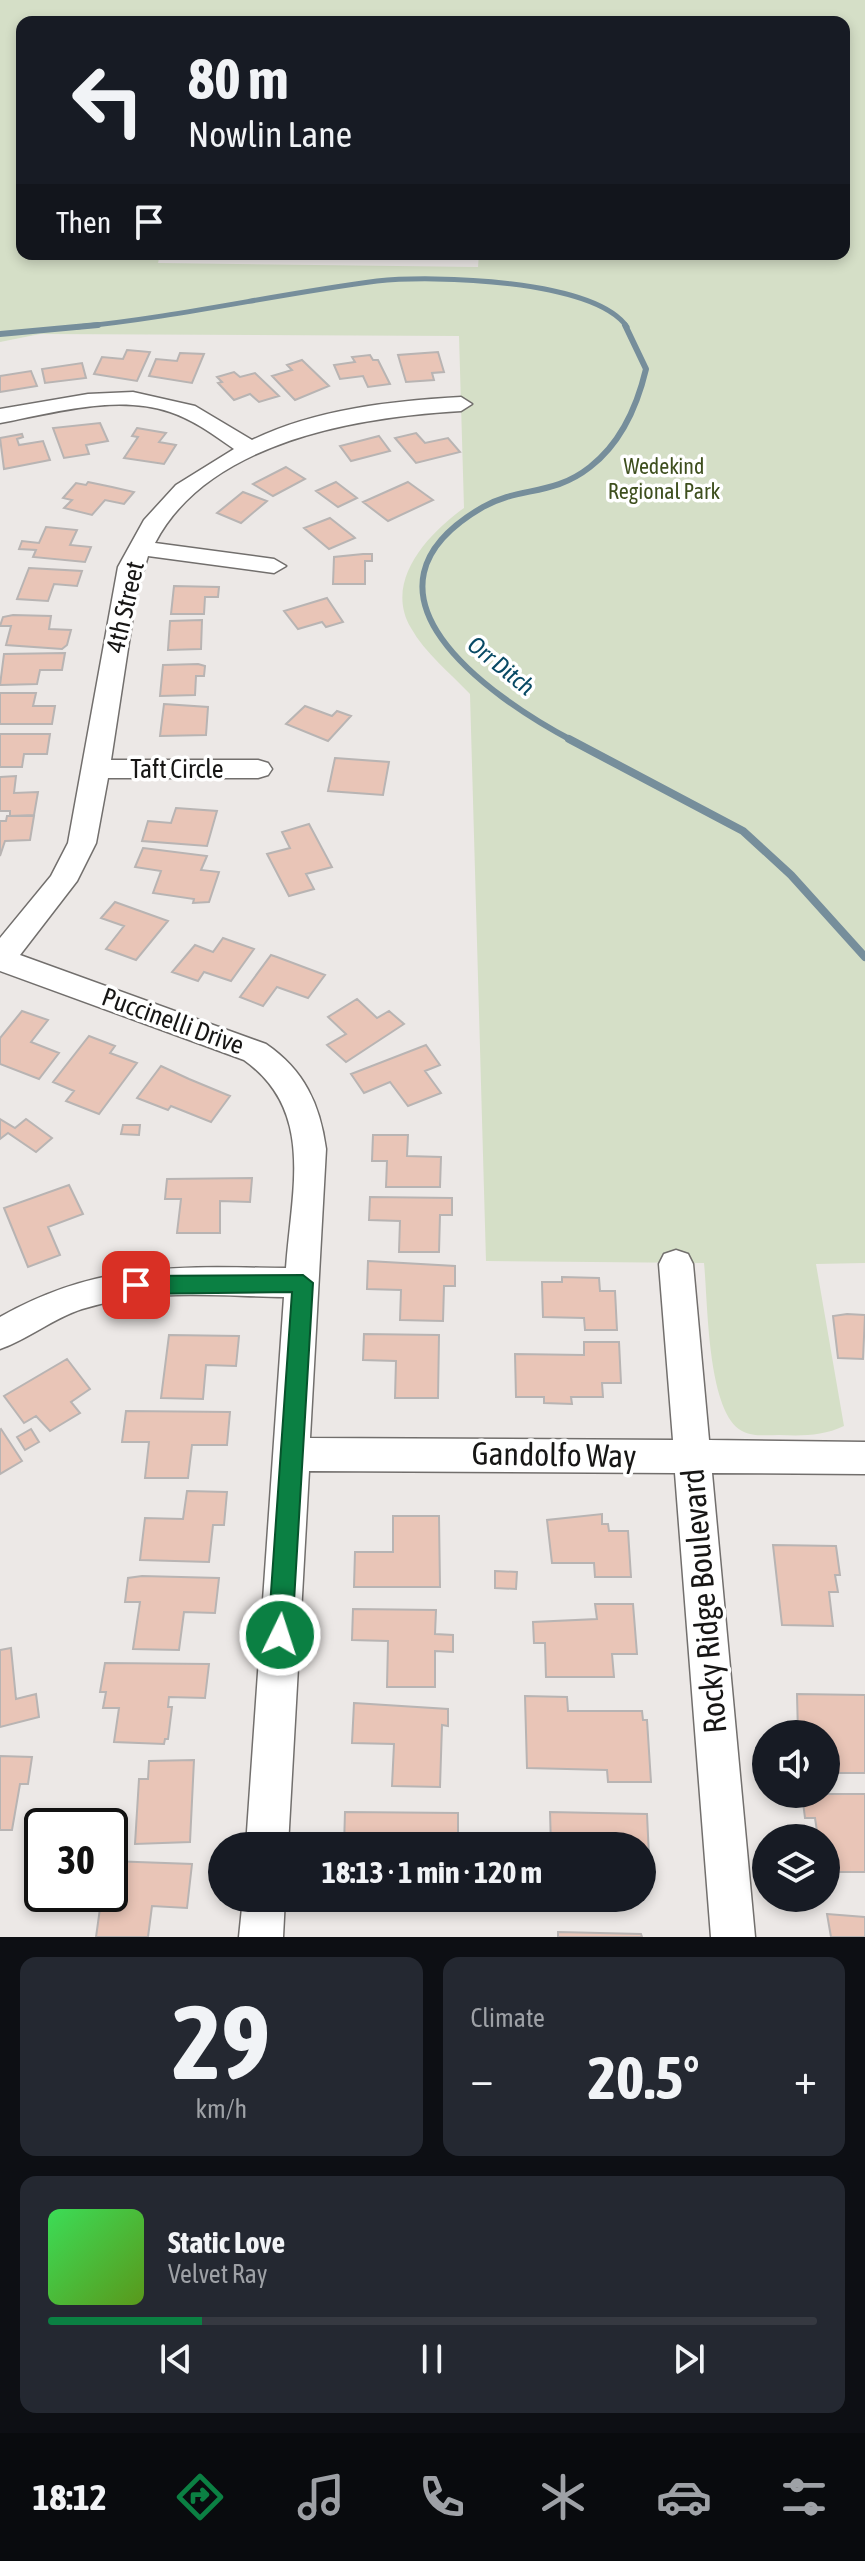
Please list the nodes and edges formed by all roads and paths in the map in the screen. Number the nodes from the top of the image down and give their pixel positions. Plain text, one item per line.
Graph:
1 (461, 404) dead end
2 (0, 416) edge
3 (252, 450) junction
4 (139, 548) junction
5 (274, 566) dead end
6 (95, 769) junction
7 (258, 769) dead end
8 (0, 959) edge
9 (676, 1264) dead end
10 (303, 1283) junction
11 (0, 1334) edge
12 (292, 1454) junction
13 (692, 1457) junction
14 (865, 1458) edge
15 (268, 1832) edge
16 (263, 1912) edge
17 (261, 1937) edge
18 (733, 1937) edge

1 - 3 street, 4th Street
2 - 3 street
3 - 4 street, 4th Street
4 - 5 street
4 - 6 street, 4th Street
6 - 7 street, Taft Circle
6 - 8 street, 4th Street
8 - 10 street, Puccinelli Drive
9 - 13 street, Rocky Ridge Boulevard
10 - 11 street
10 - 12 street, Puccinelli Drive
12 - 13 street, Gandolfo Way
12 - 15 street, Puccinelli Drive
13 - 14 street, Gandolfo Way
13 - 18 street, Rocky Ridge Boulevard
16 - 17 street

